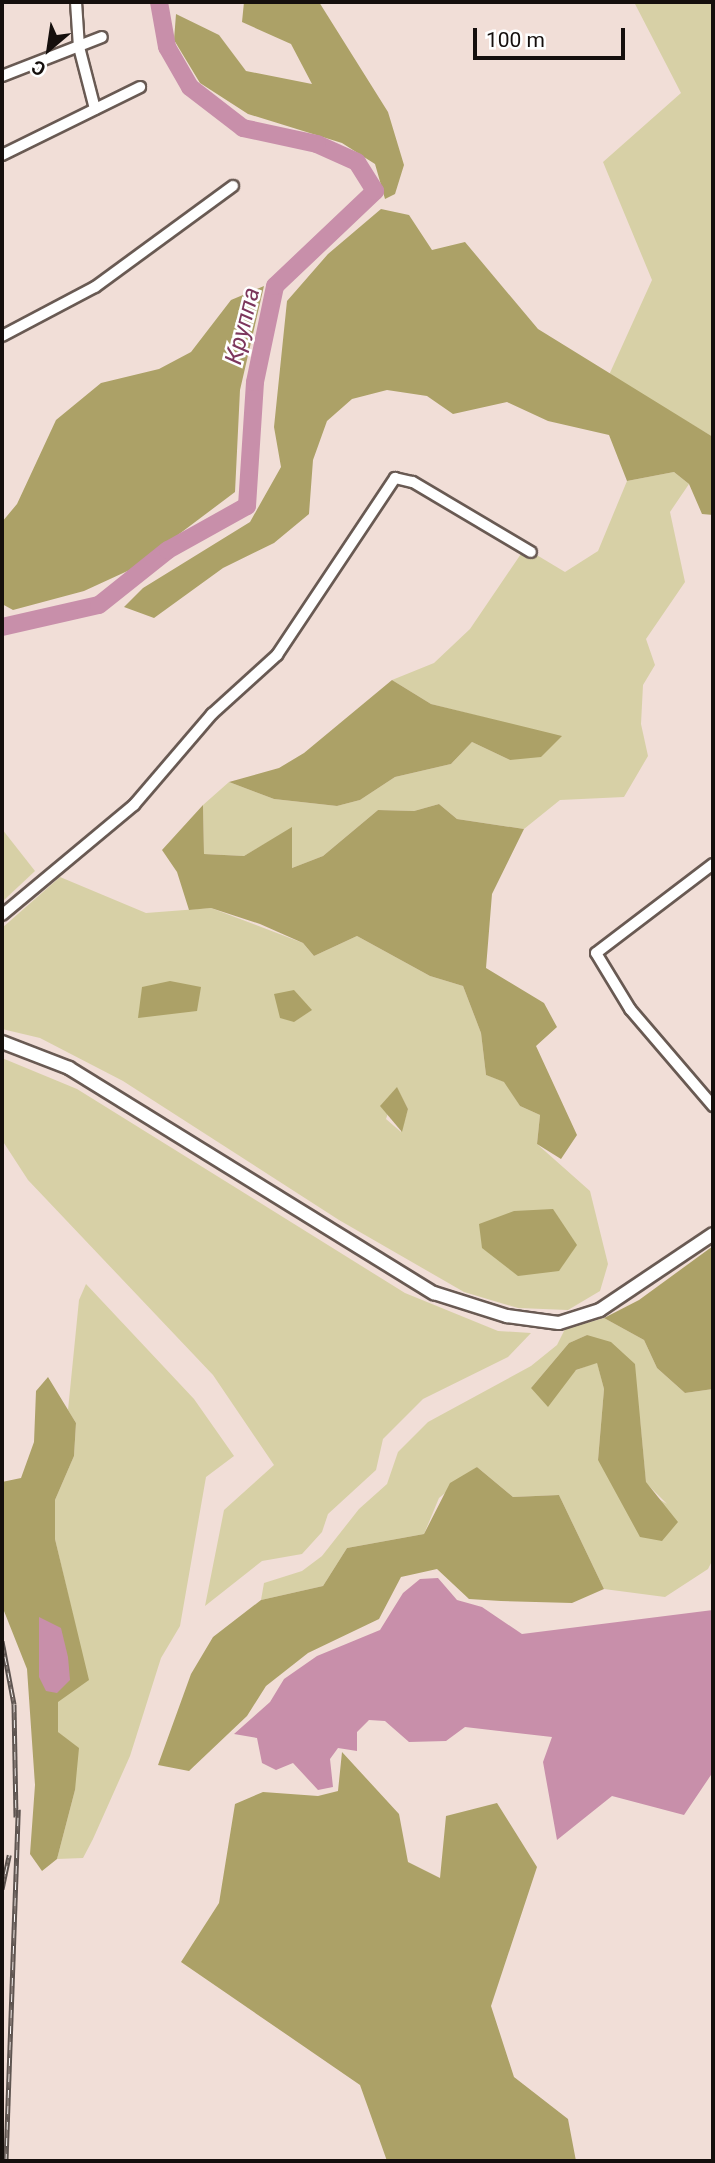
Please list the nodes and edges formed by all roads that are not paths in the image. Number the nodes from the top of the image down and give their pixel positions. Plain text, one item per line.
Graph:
1 (76, 2) edge
2 (102, 37) dead end
3 (79, 47) junction
4 (2, 76) edge
5 (140, 87) dead end
6 (95, 109) junction
7 (2, 155) edge
8 (233, 186) dead end
9 (2, 336) edge
10 (531, 552) dead end
11 (713, 864) edge
12 (2, 915) edge
13 (2, 1042) edge
14 (713, 1107) edge
15 (713, 1234) edge

1 - 3 street
2 - 3 street
3 - 4 street
3 - 6 street
5 - 6 street
6 - 7 street
8 - 9 street
10 - 12 street
11 - 14 street
13 - 15 street

